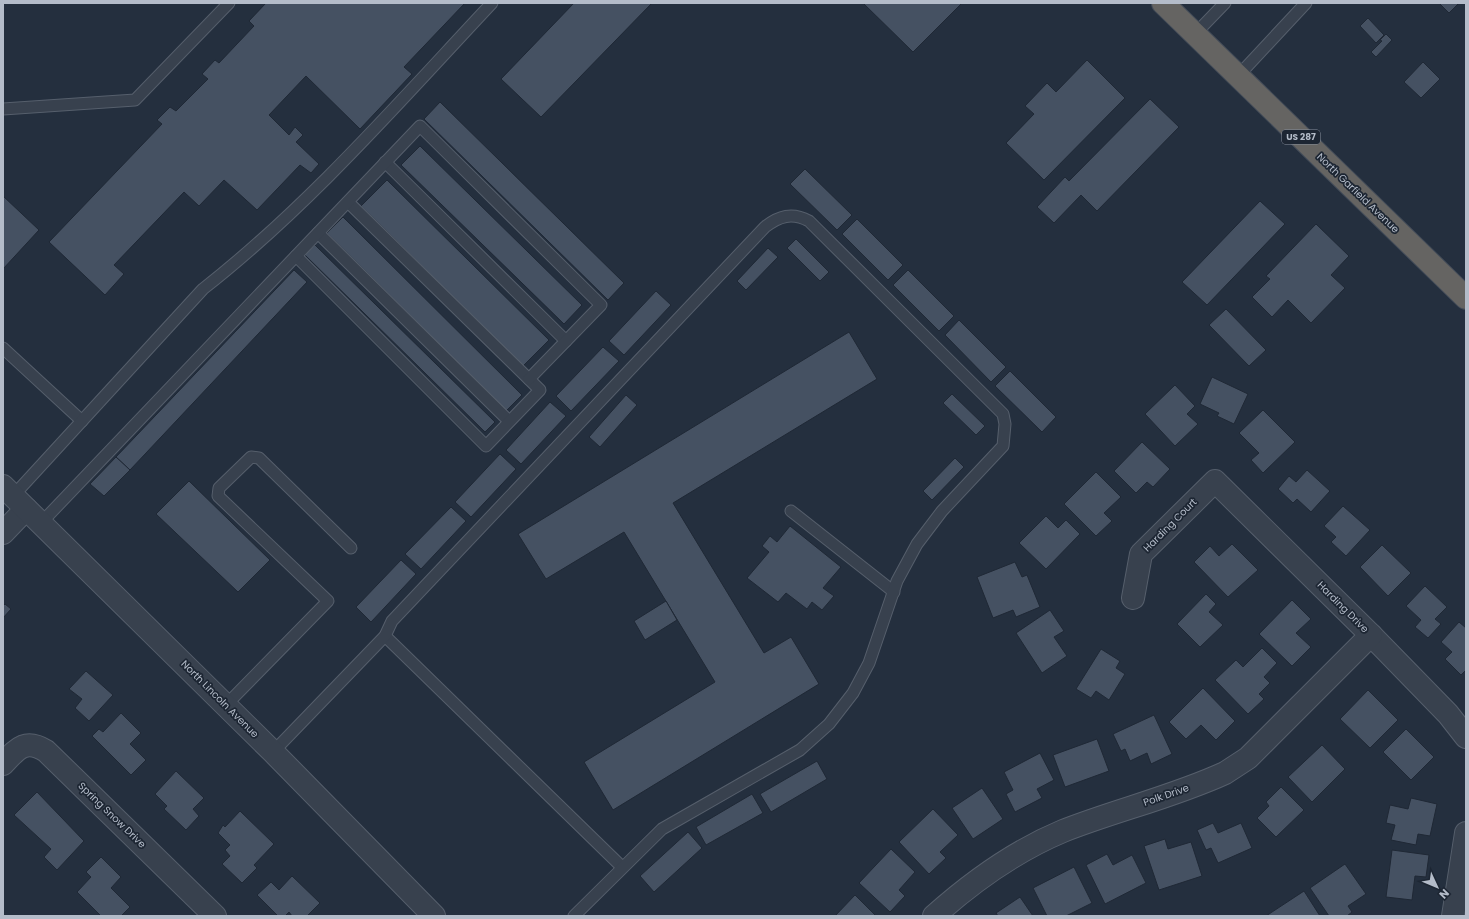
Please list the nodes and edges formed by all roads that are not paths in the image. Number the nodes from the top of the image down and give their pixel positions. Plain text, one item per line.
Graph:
1 (229, 3) edge
2 (492, 3) edge
3 (1163, 3) edge
4 (1225, 3) edge
5 (1306, 3) edge
6 (1195, 34) junction
7 (1238, 76) junction
8 (3, 109) edge
9 (385, 162) junction
10 (348, 202) junction
11 (318, 233) junction
12 (296, 256) junction
13 (1466, 298) edge
14 (566, 341) junction
15 (3, 348) edge
16 (529, 379) junction
17 (82, 421) junction
18 (509, 421) junction
19 (1214, 481) joint
20 (21, 503) edge
21 (791, 511) dead end
22 (3, 533) edge
23 (351, 548) dead end
24 (894, 592) junction
25 (1133, 598) dead end
26 (1371, 635) junction
27 (385, 636) junction
28 (226, 705) junction
29 (1466, 737) edge
30 (273, 752) junction
31 (3, 764) edge
32 (1466, 832) edge
33 (622, 867) junction
34 (215, 916) edge
35 (434, 916) edge
36 (574, 916) edge
37 (934, 916) edge
38 (1453, 916) edge

1 - 8 lane
2 - 17 lane
3 - 6 highway, North Garfield Avenue / US 287
4 - 6 lane
5 - 7 lane
6 - 7 highway, North Garfield Avenue / US 287
7 - 13 highway, North Garfield Avenue / US 287
9 - 10 lane
9 - 14 lane
9 - 14 lane
10 - 11 lane
10 - 16 lane
11 - 12 lane
11 - 18 lane
12 - 18 lane
12 - 20 lane
14 - 16 lane
15 - 17 lane
16 - 18 lane
17 - 20 lane
19 - 25 street, Harding Court
19 - 26 street, Harding Drive
20 - 22 street
20 - 28 street, North Lincoln Avenue
21 - 24 lane
23 - 28 lane
24 - 27 lane
24 - 33 lane
26 - 29 street, Harding Drive
26 - 37 street, Polk Drive
27 - 30 lane
27 - 33 lane
28 - 30 street, North Lincoln Avenue
30 - 35 street, North Lincoln Avenue
31 - 34 street, Spring Snow Drive
32 - 38 street
33 - 36 lane

